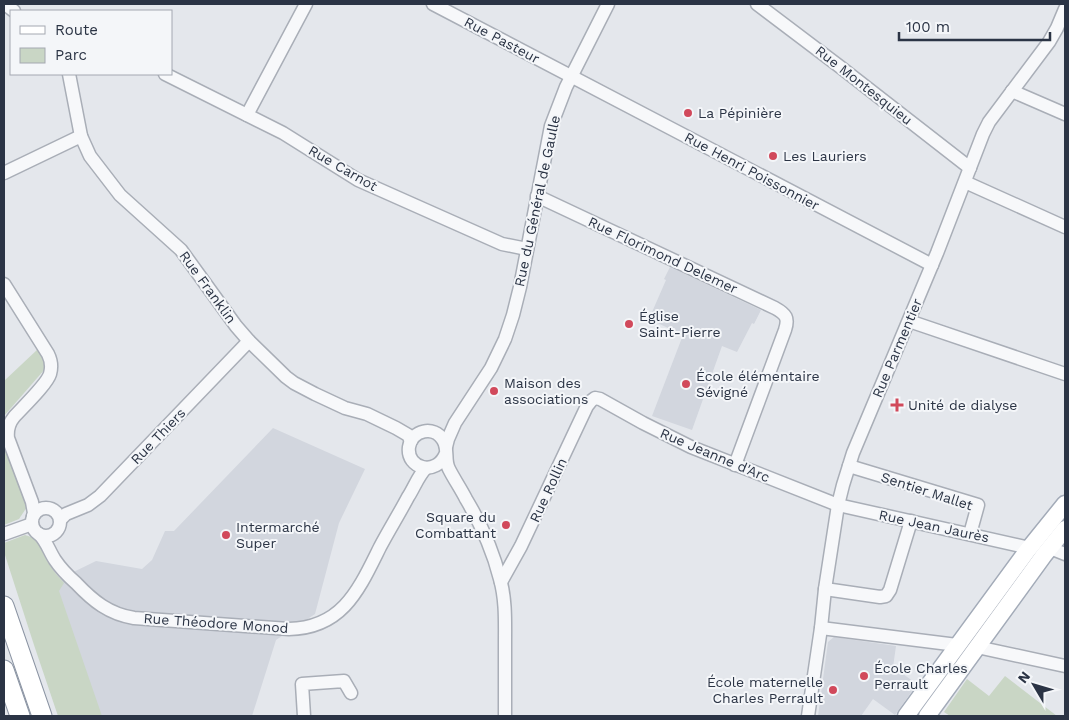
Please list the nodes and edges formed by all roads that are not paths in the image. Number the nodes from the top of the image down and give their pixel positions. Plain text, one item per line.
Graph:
1 (306, 4) edge
2 (433, 4) edge
3 (608, 4) edge
4 (757, 4) edge
5 (1065, 9) edge
6 (69, 75) edge
7 (167, 75) edge
8 (571, 77) junction
9 (1012, 91) junction
10 (1065, 114) edge
11 (247, 115) junction
12 (81, 136) junction
13 (970, 168) junction
14 (4, 173) edge
15 (965, 182) junction
16 (537, 196) junction
17 (1065, 228) edge
18 (527, 249) junction
19 (932, 265) junction
20 (4, 284) edge
21 (909, 321) junction
22 (249, 341) junction
23 (1065, 374) edge
24 (595, 398) joint
25 (470, 399) junction
26 (433, 432) junction
27 (411, 441) junction
28 (446, 450) junction
29 (411, 458) junction
30 (735, 465) junction
31 (849, 466) junction
32 (429, 468) junction
33 (1065, 504) edge
34 (838, 505) junction
35 (911, 521) junction
36 (393, 523) junction
37 (59, 524) junction
38 (35, 525) junction
39 (1065, 529) edge
40 (4, 534) edge
41 (970, 534) junction
42 (1037, 549) junction
43 (1065, 554) edge
44 (493, 559) junction
45 (62, 569) junction
46 (501, 582) junction
47 (825, 590) junction
48 (4, 606) edge
49 (821, 628) junction
50 (958, 645) junction
51 (977, 647) junction
52 (1065, 666) edge
53 (4, 670) edge
54 (351, 693) dead end
55 (20, 716) edge
56 (42, 716) edge
57 (304, 716) edge
58 (505, 716) edge
59 (808, 716) edge
60 (906, 716) edge
61 (927, 716) edge

1 - 11 street
2 - 8 street, Rue Pasteur
3 - 8 street, Rue du Général de Gaulle
4 - 13 street, Rue Montesquieu
5 - 9 street, Rue Parmentier
6 - 12 street, Rue Franklin
7 - 11 street, Rue Carnot
8 - 16 street, Rue du Général de Gaulle
8 - 19 street, Rue Henri Poissonnier
9 - 10 street
9 - 13 street, Rue Parmentier
11 - 18 street, Rue Carnot
12 - 14 street
12 - 22 street, Rue Franklin
13 - 15 street, Rue Parmentier
15 - 17 street
15 - 19 street, Rue Parmentier
16 - 18 street, Rue du Général de Gaulle
16 - 30 street, Rue Florimond Delemer
18 - 25 street, Rue du Général de Gaulle
19 - 21 street, Rue Parmentier
20 - 38 street
21 - 23 street
21 - 31 street, Rue Parmentier
22 - 27 street, Rue Franklin
22 - 37 street, Rue Thiers
24 - 30 street, Rue Jeanne d'Arc
24 - 46 street, Rue Rollin
25 - 26 street, Rue du Général de Gaulle
25 - 28 street, Rue du Général de Gaulle
26 - 27 street
26 - 28 street
27 - 29 street
28 - 32 street
28 - 44 street
29 - 32 street
29 - 36 street, Rue Théodore Monod
30 - 34 street, Rue Jeanne d'Arc
31 - 34 street, Rue Parmentier
31 - 41 street, Sentier Mallet
32 - 36 street, Rue Théodore Monod
32 - 44 street
33 - 42 main road
34 - 35 street, Rue Jean Jaurès
34 - 47 street, Rue Parmentier
35 - 41 street, Rue Jean Jaurès
35 - 47 street
36 - 45 street, Rue Théodore Monod
37 - 38 street
37 - 38 street
37 - 45 street
38 - 40 street
38 - 45 street, Rue Théodore Monod
39 - 42 main road
41 - 42 street, Rue Jean Jaurès
42 - 43 street, Rue Jean Jaurès
42 - 50 main road
42 - 51 main road
44 - 46 street
46 - 58 street
47 - 49 street, Rue Parmentier
48 - 56 highway
49 - 50 street
49 - 59 street, Rue Parmentier
50 - 51 main road
50 - 60 main road
51 - 52 street
51 - 61 main road
53 - 55 highway
54 - 57 street

